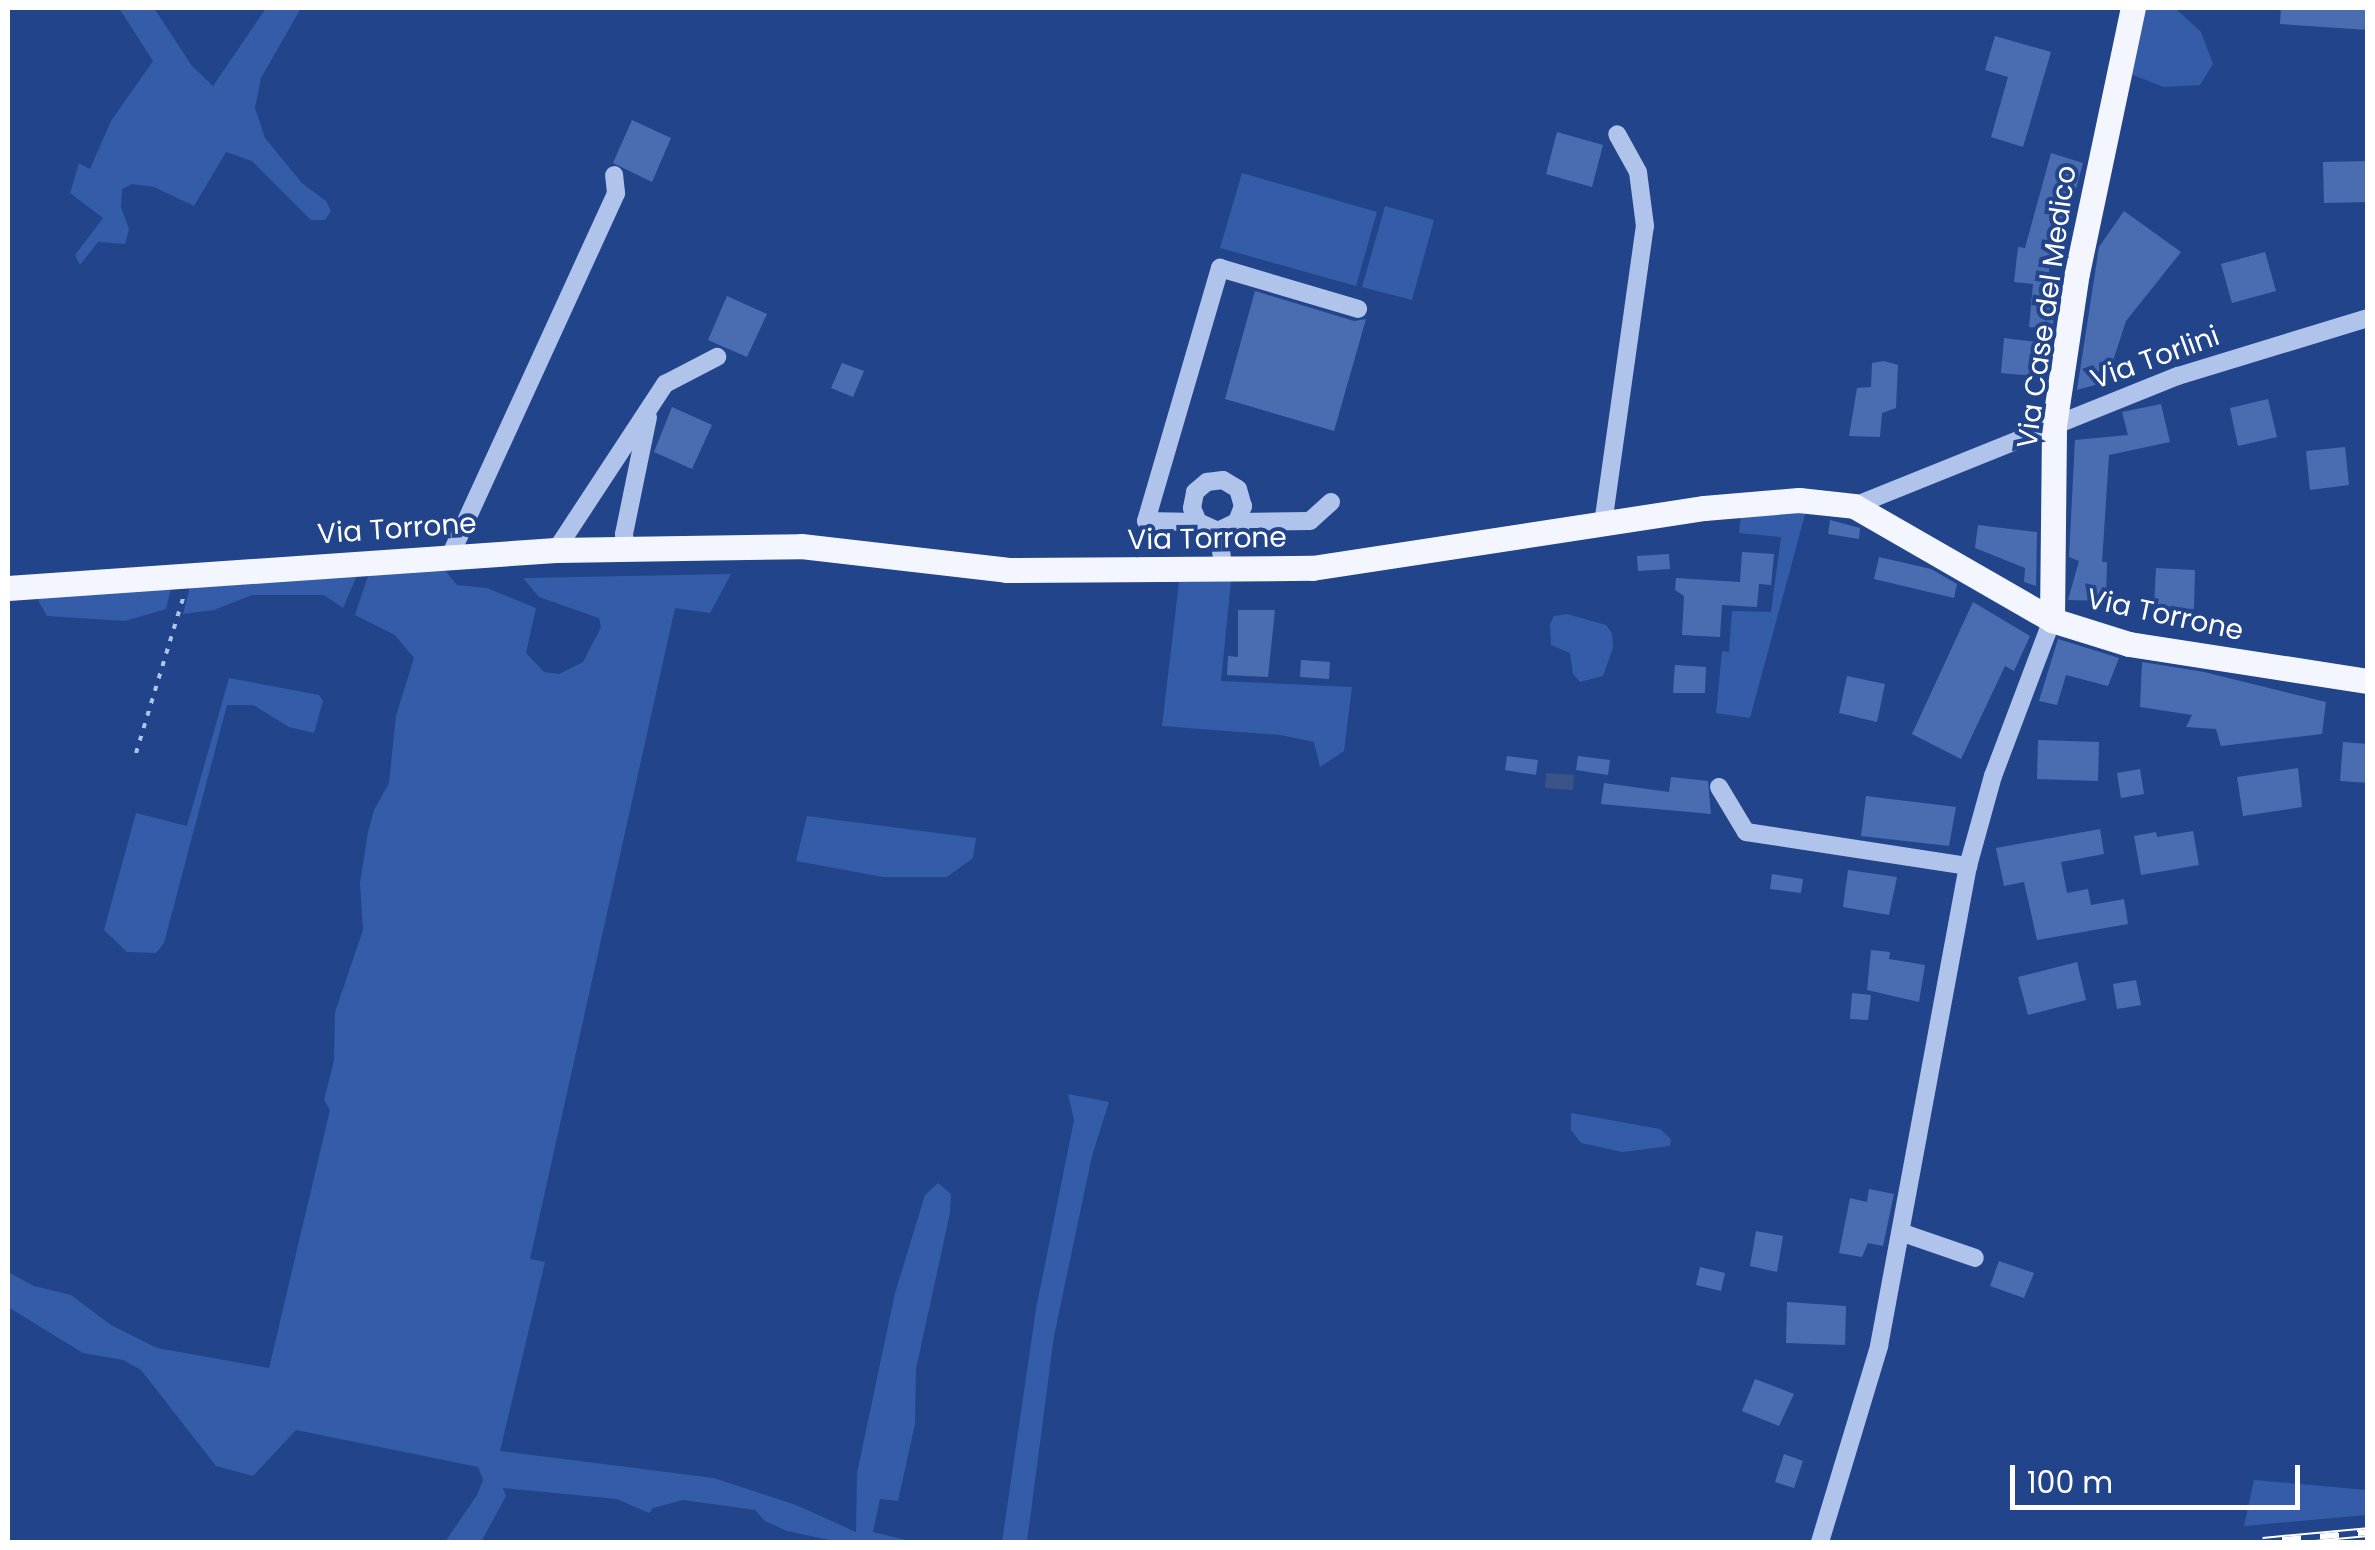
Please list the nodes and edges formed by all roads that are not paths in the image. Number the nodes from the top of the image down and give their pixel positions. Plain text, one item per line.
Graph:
1 (2133, 8) edge
2 (1618, 134) dead end
3 (614, 175) dead end
4 (1358, 309) dead end
5 (2368, 318) edge
6 (717, 358) dead end
7 (650, 406) junction
8 (2054, 426) junction
9 (1227, 461) dead end
10 (1222, 480) junction
11 (1331, 502) dead end
12 (1854, 506) junction
13 (1198, 522) junction
14 (1237, 522) junction
15 (1603, 524) junction
16 (1218, 531) junction
17 (626, 549) junction
18 (556, 550) junction
19 (450, 556) junction
20 (1224, 571) junction
21 (8, 588) edge
22 (2052, 620) junction
23 (2368, 681) edge
24 (1719, 787) dead end
25 (1968, 866) junction
26 (1903, 1233) junction
27 (1975, 1258) dead end
28 (1820, 1542) edge

1 - 8 main road, Via Case del Medico
2 - 15 street
3 - 19 street
4 - 13 street
5 - 8 street, Via Torlini
6 - 7 street
7 - 17 street
7 - 18 street
8 - 12 street, Via Torlini
8 - 22 main road, Via Case del Medico
9 - 10 street
10 - 13 street
10 - 14 street
11 - 14 street
12 - 15 main road, Via Torrone
12 - 22 main road, Via Torrone
13 - 16 street
14 - 16 street
15 - 20 main road, Via Torrone
16 - 20 street
17 - 18 main road, Via Torrone
17 - 20 main road, Via Torrone
18 - 19 main road, Via Torrone
19 - 21 main road, Via Torrone
22 - 23 main road, Via Torrone
22 - 25 street
24 - 25 street
25 - 26 street
26 - 27 street
26 - 28 street

